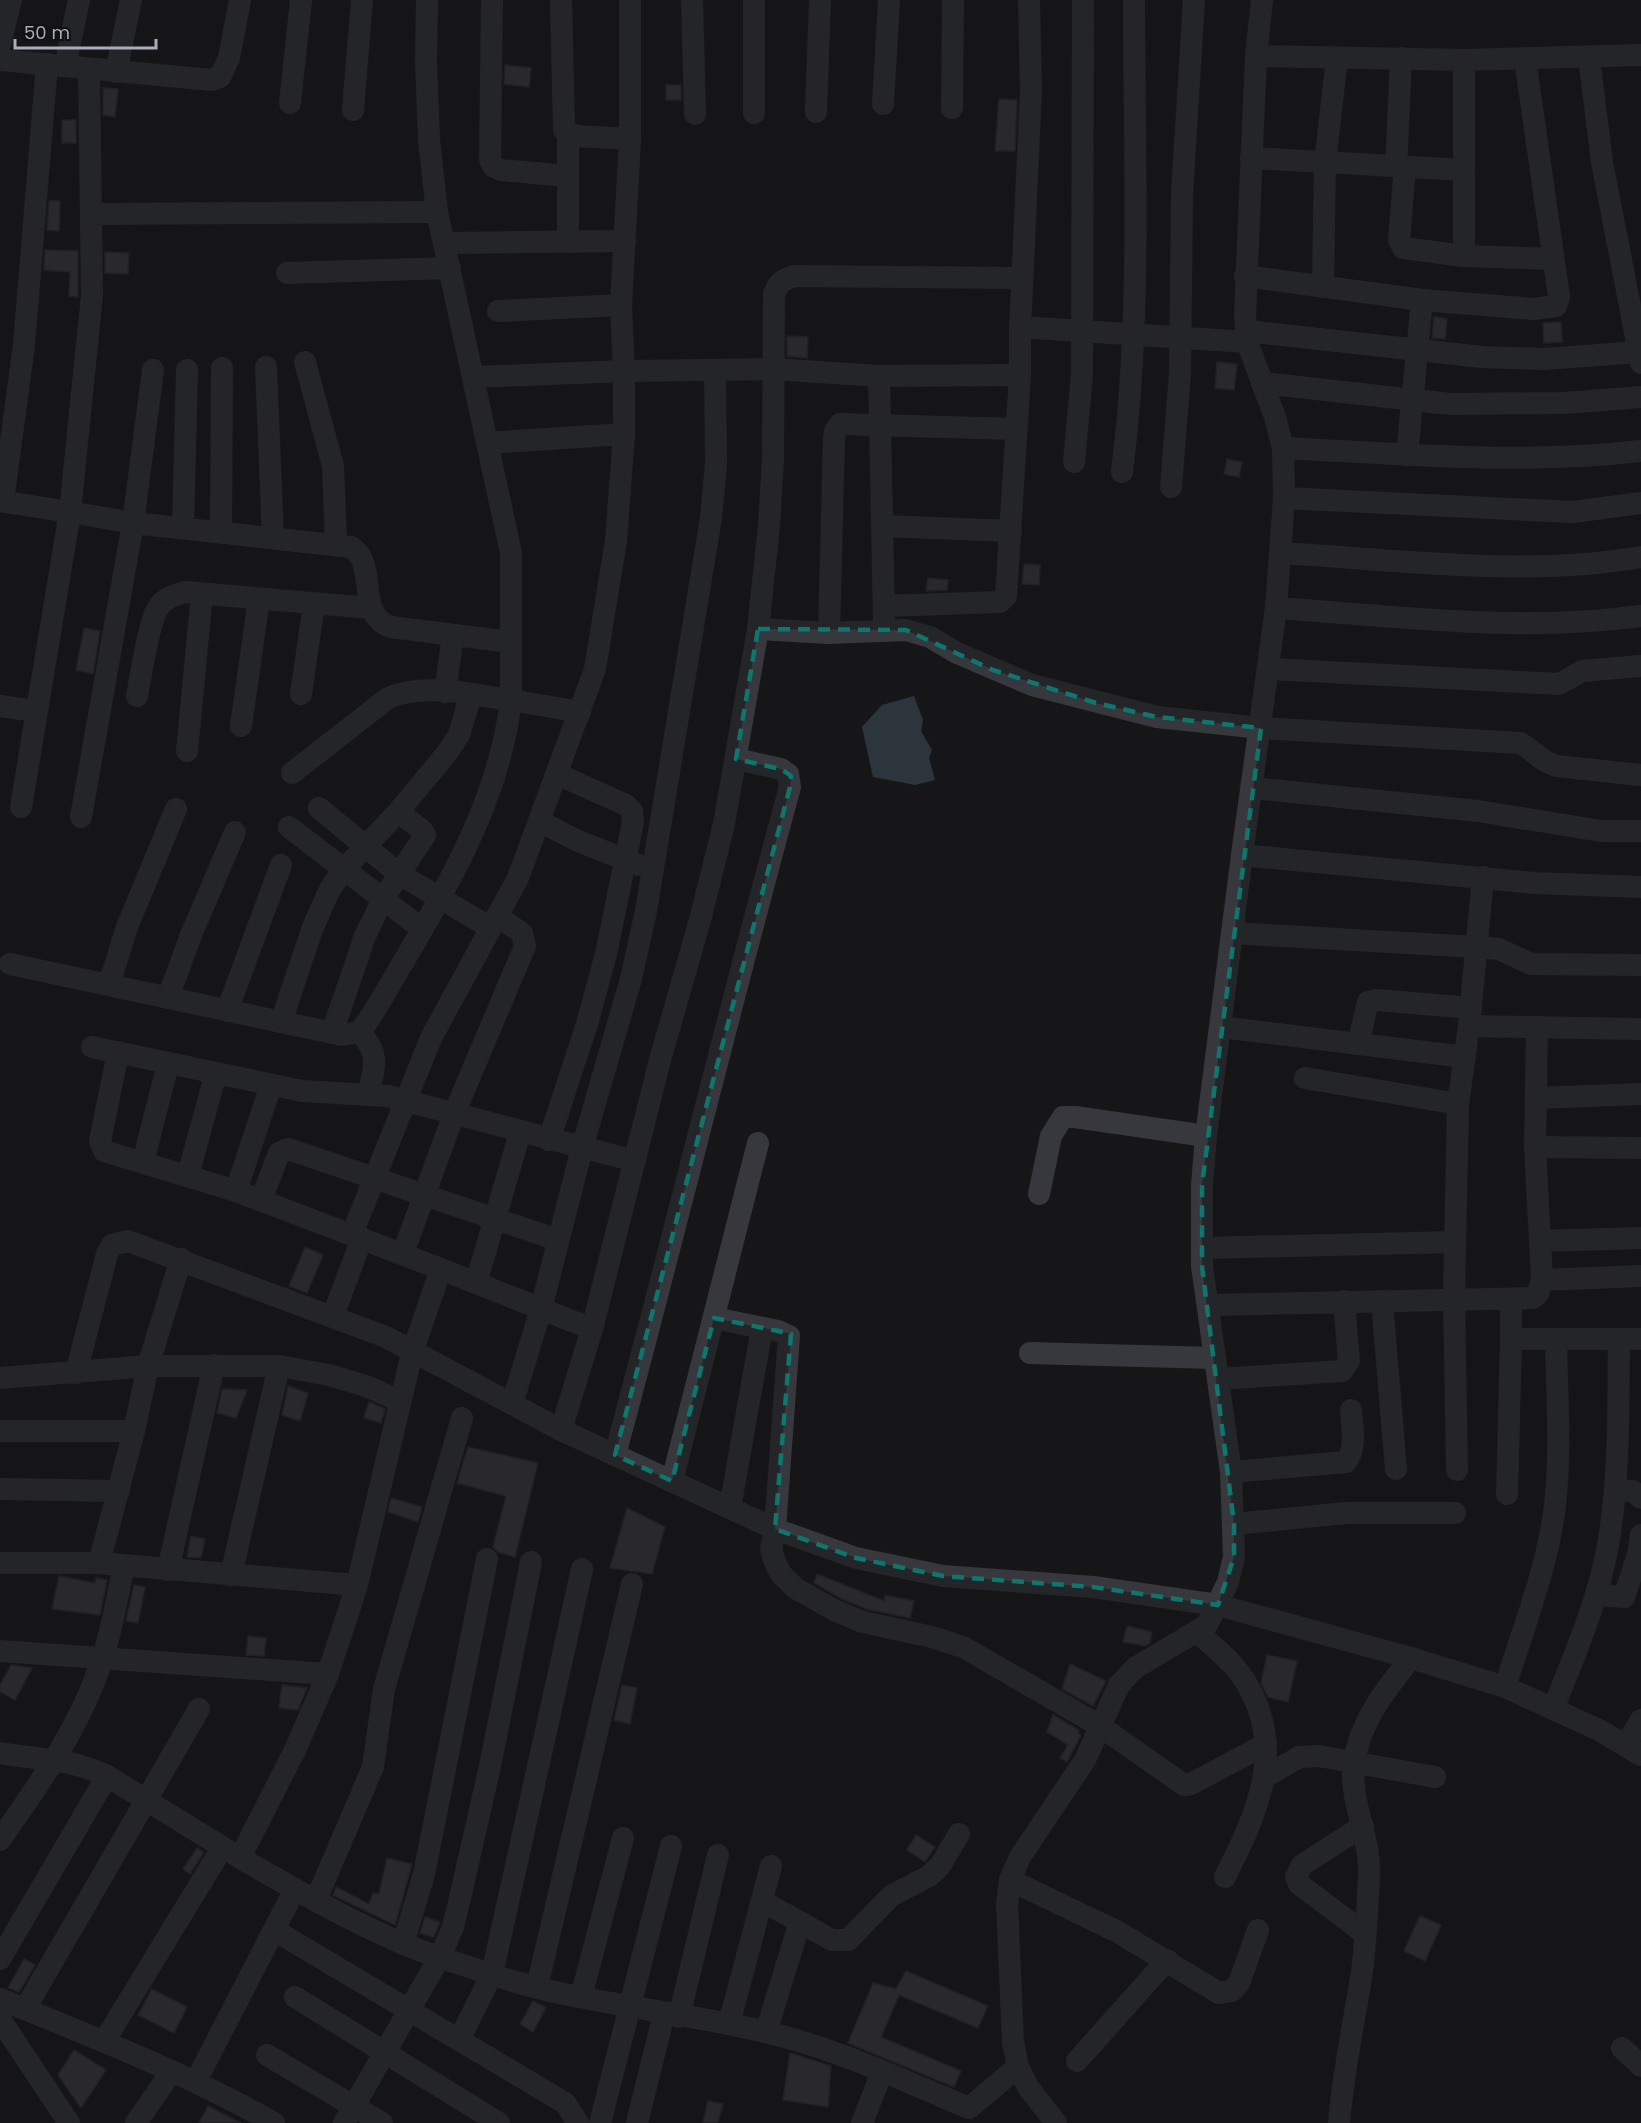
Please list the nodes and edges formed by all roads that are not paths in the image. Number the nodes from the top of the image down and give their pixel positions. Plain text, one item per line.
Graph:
1 (79, 0) edge
2 (131, 0) edge
3 (240, 0) edge
4 (301, 0) edge
5 (362, 0) edge
6 (427, 0) edge
7 (492, 0) edge
8 (561, 0) edge
9 (630, 0) edge
10 (692, 0) edge
11 (754, 0) edge
12 (820, 0) edge
13 (889, 0) edge
14 (953, 0) edge
15 (1029, 0) edge
16 (1083, 0) edge
17 (1134, 0) edge
18 (1194, 0) edge
19 (1262, 0) edge
20 (7, 5) edge
21 (0, 44) edge
22 (1641, 55) edge
23 (1256, 56) junction
24 (1337, 58) junction
25 (1401, 58) junction
26 (1589, 58) junction
27 (1525, 59) junction
28 (0, 60) edge
29 (1464, 60) junction
30 (56, 65) junction
31 (89, 70) junction
32 (116, 72) junction
33 (290, 103) dead end
34 (883, 104) dead end
35 (952, 108) dead end
36 (353, 110) dead end
37 (816, 112) dead end
38 (754, 113) dead end
39 (695, 114) dead end
40 (568, 134) junction
41 (630, 139) junction
42 (1251, 158) junction
43 (1325, 163) junction
44 (1400, 168) junction
45 (1464, 170) junction
46 (568, 176) junction
47 (437, 212) junction
48 (91, 214) junction
49 (625, 241) junction
50 (568, 242) junction
51 (444, 243) junction
52 (1464, 256) junction
53 (1553, 259) junction
54 (450, 268) junction
55 (287, 273) dead end
56 (1245, 276) junction
57 (1022, 278) junction
58 (1323, 287) junction
59 (1422, 300) junction
60 (621, 305) junction
61 (498, 311) dead end
62 (1020, 327) junction
63 (1083, 330) junction
64 (1133, 333) junction
65 (1179, 336) junction
66 (1246, 336) junction
67 (1416, 351) junction
68 (1640, 357) edge
69 (305, 362) dead end
70 (266, 367) dead end
71 (222, 368) dead end
72 (774, 369) junction
73 (153, 370) dead end
74 (188, 370) dead end
75 (715, 370) junction
76 (624, 371) junction
77 (1020, 375) junction
78 (879, 376) junction
79 (474, 377) junction
80 (1262, 383) junction
81 (1641, 397) edge
82 (1411, 400) junction
83 (880, 424) junction
84 (1016, 429) junction
85 (624, 435) junction
86 (486, 443) junction
87 (1283, 448) junction
88 (1641, 451) edge
89 (1407, 455) junction
90 (1074, 462) dead end
91 (1122, 472) dead end
92 (1171, 487) dead end
93 (1284, 498) junction
94 (1, 501) edge
95 (1641, 503) edge
96 (70, 513) junction
97 (133, 523) junction
98 (882, 526) junction
99 (183, 528) junction
100 (1011, 531) junction
101 (221, 532) junction
102 (273, 538) junction
103 (336, 543) junction
104 (1281, 553) junction
105 (1641, 557) edge
106 (202, 594) junction
107 (259, 599) junction
108 (314, 604) junction
109 (884, 606) junction
110 (372, 608) junction
111 (1276, 608) junction
112 (1641, 616) edge
113 (758, 629) junction
114 (885, 630) junction
115 (829, 633) junction
116 (453, 634) junction
117 (512, 642) junction
118 (1641, 666) edge
119 (1268, 669) junction
120 (445, 692) junction
121 (301, 694) dead end
122 (471, 695) junction
123 (136, 696) dead end
124 (511, 700) junction
125 (0, 706) edge
126 (36, 711) junction
127 (580, 712) junction
128 (241, 726) dead end
129 (1261, 728) junction
130 (187, 751) dead end
131 (736, 759) junction
132 (292, 773) dead end
133 (557, 774) junction
134 (1641, 775) edge
135 (1253, 788) junction
136 (21, 807) dead end
137 (319, 808) dead end
138 (176, 809) dead end
139 (398, 812) junction
140 (81, 817) dead end
141 (539, 821) junction
142 (289, 827) dead end
143 (1641, 831) edge
144 (235, 832) dead end
145 (364, 848) junction
146 (1242, 855) junction
147 (626, 860) junction
148 (281, 865) dead end
149 (345, 868) junction
150 (653, 871) junction
151 (399, 874) junction
152 (1483, 877) junction
153 (1641, 887) edge
154 (383, 899) junction
155 (439, 899) junction
156 (494, 922) junction
157 (422, 929) junction
158 (1233, 933) junction
159 (1477, 947) junction
160 (10, 964) dead end
161 (1641, 964) edge
162 (109, 985) junction
163 (168, 998) junction
164 (227, 1011) junction
165 (1470, 1017) junction
166 (281, 1022) junction
167 (1221, 1027) junction
168 (1537, 1027) junction
169 (1641, 1029) edge
170 (360, 1032) junction
171 (332, 1033) junction
172 (1358, 1044) junction
173 (92, 1047) dead end
174 (118, 1053) junction
175 (1465, 1057) junction
176 (168, 1064) junction
177 (216, 1073) junction
178 (1305, 1078) dead end
179 (271, 1085) junction
180 (368, 1094) junction
181 (1641, 1094) edge
182 (1536, 1098) junction
183 (405, 1100) junction
184 (1458, 1104) junction
185 (454, 1114) junction
186 (520, 1133) junction
187 (1206, 1136) junction
188 (549, 1140) junction
189 (758, 1143) dead end
190 (1535, 1147) junction
191 (582, 1148) junction
192 (1641, 1148) edge
193 (635, 1161) junction
194 (142, 1162) junction
195 (188, 1175) junction
196 (375, 1177) junction
197 (236, 1191) junction
198 (425, 1194) junction
199 (1039, 1194) dead end
200 (261, 1200) junction
201 (495, 1217) junction
202 (357, 1236) junction
203 (1641, 1238) edge
204 (558, 1240) junction
205 (1540, 1240) junction
206 (1454, 1242) junction
207 (1202, 1248) junction
208 (403, 1253) junction
209 (181, 1259) junction
210 (441, 1269) junction
211 (1641, 1276) edge
212 (1542, 1280) junction
213 (476, 1283) junction
214 (1454, 1298) junction
215 (1511, 1299) junction
216 (1344, 1301) junction
217 (1382, 1301) junction
218 (1209, 1305) junction
219 (541, 1309) junction
220 (333, 1316) junction
221 (714, 1318) junction
222 (762, 1328) junction
223 (592, 1329) junction
224 (1511, 1339) junction
225 (1556, 1339) junction
226 (1630, 1339) edge
227 (1030, 1353) dead end
228 (214, 1365) junction
229 (148, 1366) junction
230 (279, 1366) junction
231 (1216, 1368) junction
232 (76, 1373) junction
233 (0, 1378) edge
234 (406, 1379) junction
235 (512, 1404) junction
236 (1351, 1410) dead end
237 (462, 1418) dead end
238 (561, 1430) junction
239 (0, 1431) edge
240 (135, 1431) junction
241 (615, 1455) junction
242 (1396, 1469) dead end
243 (1457, 1470) dead end
244 (1231, 1472) junction
245 (672, 1481) junction
246 (0, 1489) edge
247 (1615, 1490) junction
248 (118, 1491) junction
249 (1507, 1494) dead end
250 (1641, 1498) edge
251 (730, 1508) junction
252 (1455, 1513) dead end
253 (1234, 1524) junction
254 (773, 1538) junction
255 (1641, 1540) edge
256 (488, 1559) dead end
257 (531, 1562) dead end
258 (0, 1563) edge
259 (99, 1563) junction
260 (124, 1566) junction
261 (582, 1569) dead end
262 (168, 1570) junction
263 (231, 1575) junction
264 (632, 1584) dead end
265 (357, 1585) junction
266 (1596, 1595) junction
267 (1630, 1602) edge
268 (1209, 1619) junction
269 (0, 1651) edge
270 (1411, 1658) junction
271 (103, 1659) junction
272 (328, 1674) junction
273 (1505, 1687) junction
274 (199, 1709) dead end
275 (1553, 1710) junction
276 (1641, 1720) edge
277 (1100, 1726) junction
278 (1266, 1744) junction
279 (1633, 1750) edge
280 (0, 1753) edge
281 (57, 1759) junction
282 (1354, 1763) junction
283 (107, 1776) junction
284 (1265, 1777) junction
285 (1435, 1777) dead end
286 (148, 1800) junction
287 (1363, 1826) junction
288 (959, 1834) dead end
289 (623, 1838) dead end
290 (0, 1840) edge
291 (671, 1846) dead end
292 (231, 1853) junction
293 (718, 1855) dead end
294 (771, 1866) dead end
295 (1226, 1877) dead end
296 (1010, 1880) junction
297 (295, 1889) junction
298 (316, 1900) junction
299 (762, 1901) junction
300 (801, 1923) junction
301 (274, 1930) junction
302 (1258, 1930) dead end
303 (1364, 1933) junction
304 (403, 1944) junction
305 (441, 1955) junction
306 (0, 1959) edge
307 (1167, 1960) junction
308 (492, 1974) junction
309 (537, 1987) junction
310 (295, 1997) dead end
311 (581, 1997) junction
312 (0, 1999) edge
313 (629, 2008) junction
314 (26, 2009) junction
315 (409, 2010) junction
316 (672, 2016) junction
317 (0, 2019) edge
318 (729, 2024) junction
319 (766, 2032) junction
320 (105, 2040) junction
321 (459, 2040) junction
322 (1622, 2048) dead end
323 (383, 2053) junction
324 (267, 2055) dead end
325 (1077, 2061) dead end
326 (1641, 2066) edge
327 (1018, 2067) junction
328 (171, 2071) junction
329 (882, 2072) junction
330 (196, 2081) junction
331 (241, 2115) edge
332 (349, 2115) edge
333 (962, 2115) edge
334 (1050, 2120) edge
335 (69, 2123) edge
336 (136, 2123) edge
337 (274, 2123) edge
338 (382, 2123) edge
339 (499, 2123) edge
340 (578, 2123) edge
341 (600, 2123) edge
342 (637, 2123) edge
343 (862, 2123) edge
344 (1339, 2123) edge

1 - 30 street
2 - 32 street
3 - 32 street
4 - 33 street
5 - 36 street
6 - 47 street
7 - 46 street
8 - 40 street
9 - 41 street
10 - 39 street
11 - 38 street
12 - 37 street
13 - 34 street
14 - 35 street
15 - 57 street
16 - 63 street
17 - 64 street
18 - 65 street
19 - 23 street
20 - 21 street
22 - 26 street
23 - 24 street
23 - 42 street
24 - 25 street
24 - 43 street
25 - 29 street
25 - 44 street
26 - 27 street
26 - 68 street
27 - 29 street
27 - 53 street
28 - 30 street
29 - 45 street
30 - 31 street
30 - 94 street
31 - 32 street
31 - 48 street
40 - 41 street
40 - 46 street
41 - 49 street
42 - 43 street
42 - 56 street
43 - 44 street
43 - 58 street
44 - 45 street
44 - 52 street
45 - 52 street
46 - 50 street
47 - 48 street
47 - 51 street
48 - 96 street
49 - 50 street
49 - 60 street
50 - 51 street
51 - 54 street
52 - 53 street
53 - 59 street
54 - 55 street
54 - 79 street
56 - 58 street
56 - 66 street
57 - 62 street
57 - 72 street
58 - 59 street
59 - 67 street
60 - 61 street
60 - 76 street
62 - 63 street
62 - 77 street
63 - 64 street
63 - 90 street
64 - 65 street
64 - 91 street
65 - 66 street
65 - 92 street
66 - 67 street
66 - 80 street
67 - 68 street
67 - 82 street
69 - 103 street
70 - 102 street
71 - 101 street
72 - 75 street
72 - 78 street
72 - 113 street
73 - 97 street
74 - 99 street
75 - 76 street
75 - 150 street
76 - 79 street
76 - 85 street
77 - 78 street
77 - 84 street
78 - 83 street
79 - 86 street
80 - 82 street
80 - 87 street
81 - 82 street
82 - 89 street
83 - 84 street
83 - 98 street
83 - 115 street
84 - 100 street
85 - 86 street
85 - 127 street
86 - 117 street
87 - 89 street
87 - 93 street
88 - 89 street
93 - 95 street
93 - 104 street
94 - 96 street
96 - 97 street
96 - 126 street
97 - 99 street
97 - 140 street
98 - 100 street
98 - 109 street
99 - 101 street
100 - 109 street
101 - 102 street
102 - 103 street
103 - 110 street
104 - 105 street
104 - 111 street
106 - 107 street
106 - 123 street
106 - 130 street
107 - 108 street
107 - 128 street
108 - 110 street
108 - 121 street
109 - 114 street
110 - 116 street
111 - 112 street
111 - 119 street
113 - 115 street
113 - 131 street
114 - 115 street
114 - 129 street
116 - 117 street
116 - 120 street
117 - 124 street
118 - 119 street
119 - 129 street
120 - 122 street
120 - 132 street
122 - 124 street
122 - 139 street
124 - 127 street
124 - 155 street
125 - 126 street
126 - 136 street
127 - 133 street
129 - 134 street
129 - 135 street
131 - 193 street
131 - 241 street
133 - 141 street
133 - 147 street
135 - 143 street
135 - 146 street
137 - 145 street
138 - 162 street
139 - 145 street
139 - 151 street
141 - 147 street
141 - 156 street
142 - 149 street
144 - 163 street
145 - 149 street
145 - 151 street
146 - 152 street
146 - 158 street
147 - 150 street
147 - 188 street
148 - 164 street
149 - 154 street
149 - 166 street
150 - 191 street
151 - 154 street
151 - 155 street
152 - 153 street
152 - 159 street
154 - 157 street
154 - 171 street
155 - 156 street
155 - 157 street
156 - 183 street
156 - 185 street
157 - 170 street
158 - 159 street
158 - 167 street
159 - 161 street
159 - 165 street
160 - 162 street
162 - 163 street
163 - 164 street
164 - 166 street
165 - 168 street
165 - 172 street
165 - 175 street
166 - 171 street
167 - 172 street
167 - 187 street
168 - 169 street
168 - 182 street
170 - 171 street
170 - 180 street
172 - 175 street
173 - 174 street
174 - 176 street
174 - 194 street
175 - 184 street
176 - 177 street
176 - 194 street
177 - 179 street
177 - 195 street
178 - 184 street
179 - 180 street
179 - 197 street
180 - 183 street
181 - 182 street
182 - 190 street
183 - 185 street
183 - 196 street
184 - 206 street
185 - 186 street
185 - 198 street
186 - 188 street
186 - 201 street
187 - 199 street
187 - 207 street
188 - 191 street
189 - 221 street
190 - 192 street
190 - 205 street
191 - 193 street
191 - 204 street
193 - 223 street
194 - 195 street
195 - 197 street
196 - 198 street
196 - 200 street
196 - 202 street
197 - 200 street
198 - 201 street
198 - 208 street
200 - 202 street
201 - 204 street
201 - 213 street
202 - 208 street
202 - 220 street
203 - 205 street
204 - 219 street
205 - 212 street
206 - 207 street
206 - 214 street
207 - 218 street
208 - 210 street
209 - 220 street
209 - 229 street
209 - 232 street
210 - 213 street
210 - 234 street
211 - 212 street
212 - 215 street
213 - 219 street
214 - 215 street
214 - 217 street
214 - 243 street
215 - 224 street
216 - 217 street
216 - 218 street
216 - 231 street
217 - 242 street
218 - 231 street
219 - 223 street
219 - 235 street
220 - 234 street
221 - 222 street
221 - 245 street
222 - 251 street
222 - 254 street
223 - 238 street
224 - 225 street
224 - 249 street
225 - 226 street
225 - 273 street
226 - 247 street
227 - 231 street
228 - 229 street
228 - 230 street
228 - 262 street
229 - 232 street
229 - 240 street
230 - 234 street
230 - 263 street
231 - 244 street
232 - 233 street
234 - 235 street
234 - 265 street
235 - 238 street
236 - 244 street
237 - 298 street
238 - 241 street
239 - 240 street
240 - 248 street
241 - 245 street
244 - 253 street
245 - 251 street
246 - 248 street
247 - 250 street
247 - 266 street
248 - 259 street
251 - 254 street
252 - 253 street
253 - 268 street
254 - 268 street
254 - 277 street
255 - 267 street
256 - 304 street
257 - 305 street
258 - 259 street
259 - 260 street
260 - 262 street
260 - 271 street
261 - 308 street
262 - 263 street
263 - 265 street
264 - 309 street
265 - 272 street
266 - 267 street
266 - 275 street
268 - 270 street
268 - 277 street
268 - 278 street
269 - 271 street
270 - 273 street
270 - 282 street
271 - 272 street
271 - 281 street
272 - 292 street
273 - 275 street
274 - 286 street
275 - 279 street
276 - 279 street
277 - 278 street
277 - 296 street
278 - 284 street
280 - 281 street
281 - 283 street
281 - 290 street
282 - 284 street
282 - 285 street
282 - 287 street
283 - 286 street
283 - 306 street
284 - 295 street
286 - 292 street
286 - 314 street
287 - 303 street
287 - 303 street
288 - 300 street
289 - 311 street
291 - 313 street
292 - 297 street
292 - 320 street
293 - 316 street
294 - 299 street
296 - 307 street
296 - 327 street
297 - 298 street
297 - 301 street
298 - 304 street
299 - 300 street
299 - 318 street
300 - 319 street
301 - 315 street
301 - 330 street
302 - 307 street
303 - 344 street
304 - 305 street
305 - 308 street
305 - 315 street
307 - 325 street
308 - 309 street
308 - 321 street
309 - 311 street
310 - 323 street
311 - 313 street
312 - 314 street
313 - 316 street
313 - 341 street
314 - 320 street
315 - 321 street
315 - 323 street
316 - 318 street
316 - 342 street
317 - 335 street
318 - 319 street
319 - 329 street
320 - 328 street
321 - 340 street
322 - 326 street
323 - 332 street
323 - 339 street
324 - 332 street
327 - 333 street
327 - 334 street
328 - 330 street
328 - 336 street
329 - 333 street
329 - 343 street
330 - 331 street
331 - 337 street
332 - 338 street

